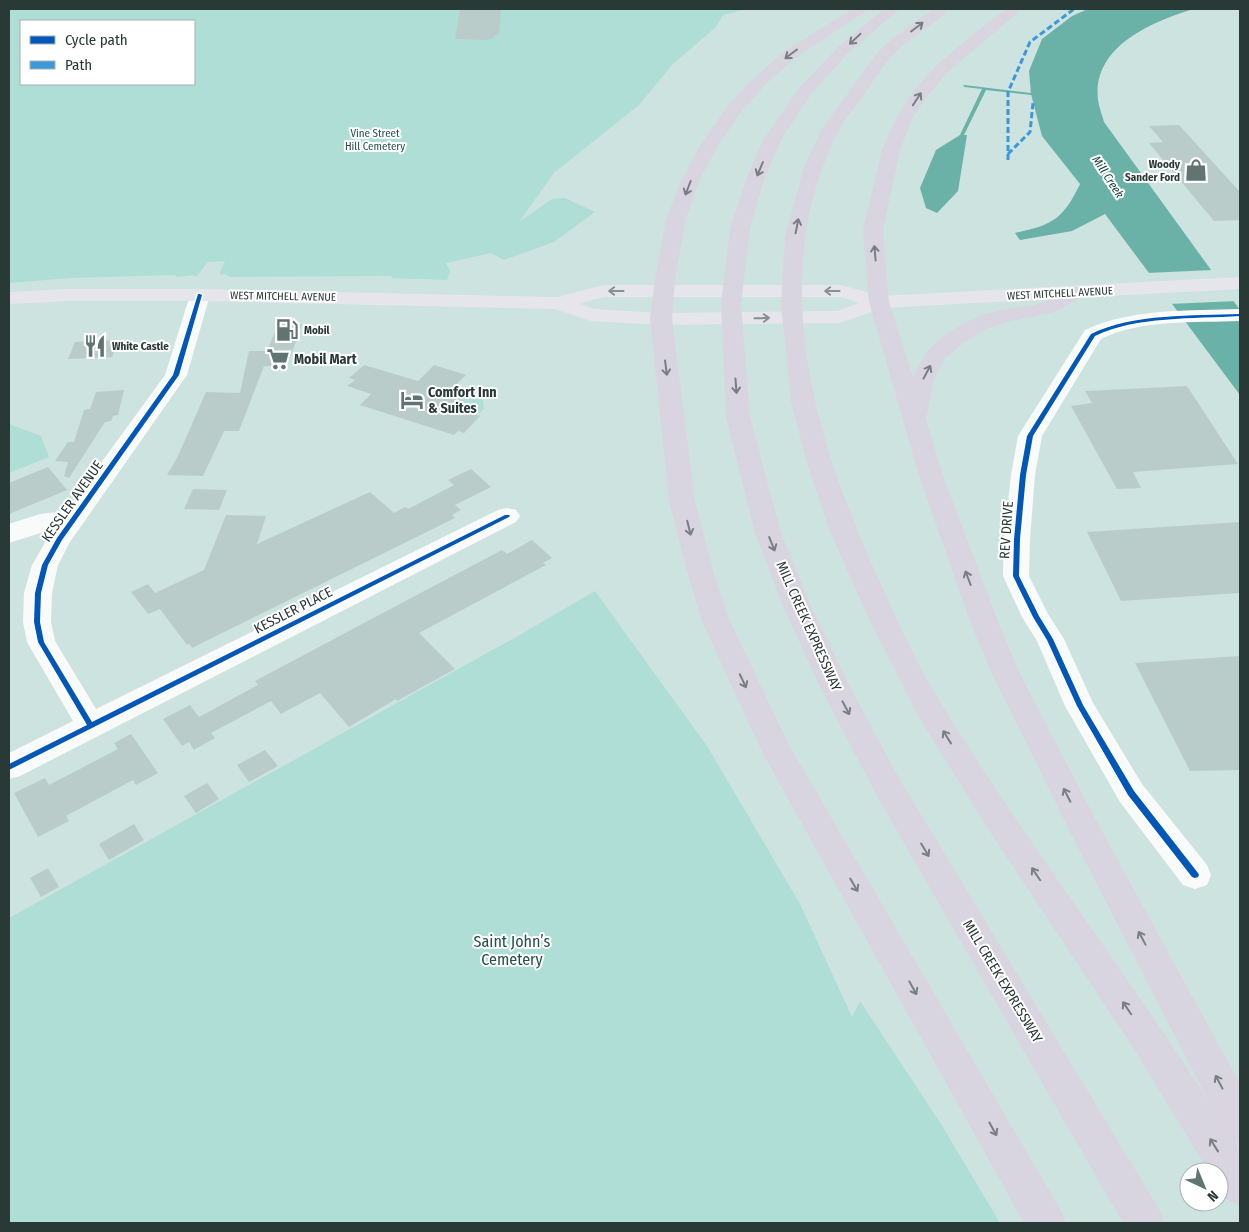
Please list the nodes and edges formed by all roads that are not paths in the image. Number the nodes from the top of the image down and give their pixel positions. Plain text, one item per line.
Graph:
1 (862, 9) edge
2 (893, 9) edge
3 (942, 9) edge
4 (1016, 9) edge
5 (1240, 283) edge
6 (664, 292) junction
7 (1076, 292) junction
8 (200, 295) junction
9 (9, 298) edge
10 (879, 302) junction
11 (557, 303) junction
12 (1240, 315) edge
13 (661, 319) junction
14 (914, 418) junction
15 (507, 516) dead end
16 (72, 520) junction
17 (9, 534) edge
18 (91, 726) junction
19 (9, 767) edge
20 (1195, 875) dead end
21 (1240, 1126) edge
22 (1240, 1186) edge
23 (1046, 1223) edge
24 (1145, 1223) edge

1 -> 6 highway
2 -> 24 highway, MILL CREEK EXPRESSWAY
22 -> 3 highway
10 -> 4 highway
5 - 7 main road, WEST MITCHELL AVENUE
10 -> 6 main road, WEST MITCHELL AVENUE
6 -> 11 main road, WEST MITCHELL AVENUE
6 - 13 highway
7 - 10 main road, WEST MITCHELL AVENUE
14 -> 7 highway
8 - 9 main road, WEST MITCHELL AVENUE
8 - 11 main road, WEST MITCHELL AVENUE
8 - 16 street, KESSLER AVENUE
13 -> 10 main road, WEST MITCHELL AVENUE
10 - 14 highway
11 - 13 main road, WEST MITCHELL AVENUE
12 - 20 street, REV DRIVE
13 -> 23 highway
21 -> 14 highway
15 - 18 street, KESSLER PLACE
16 - 17 street
16 - 18 street, KESSLER AVENUE
18 - 19 street

